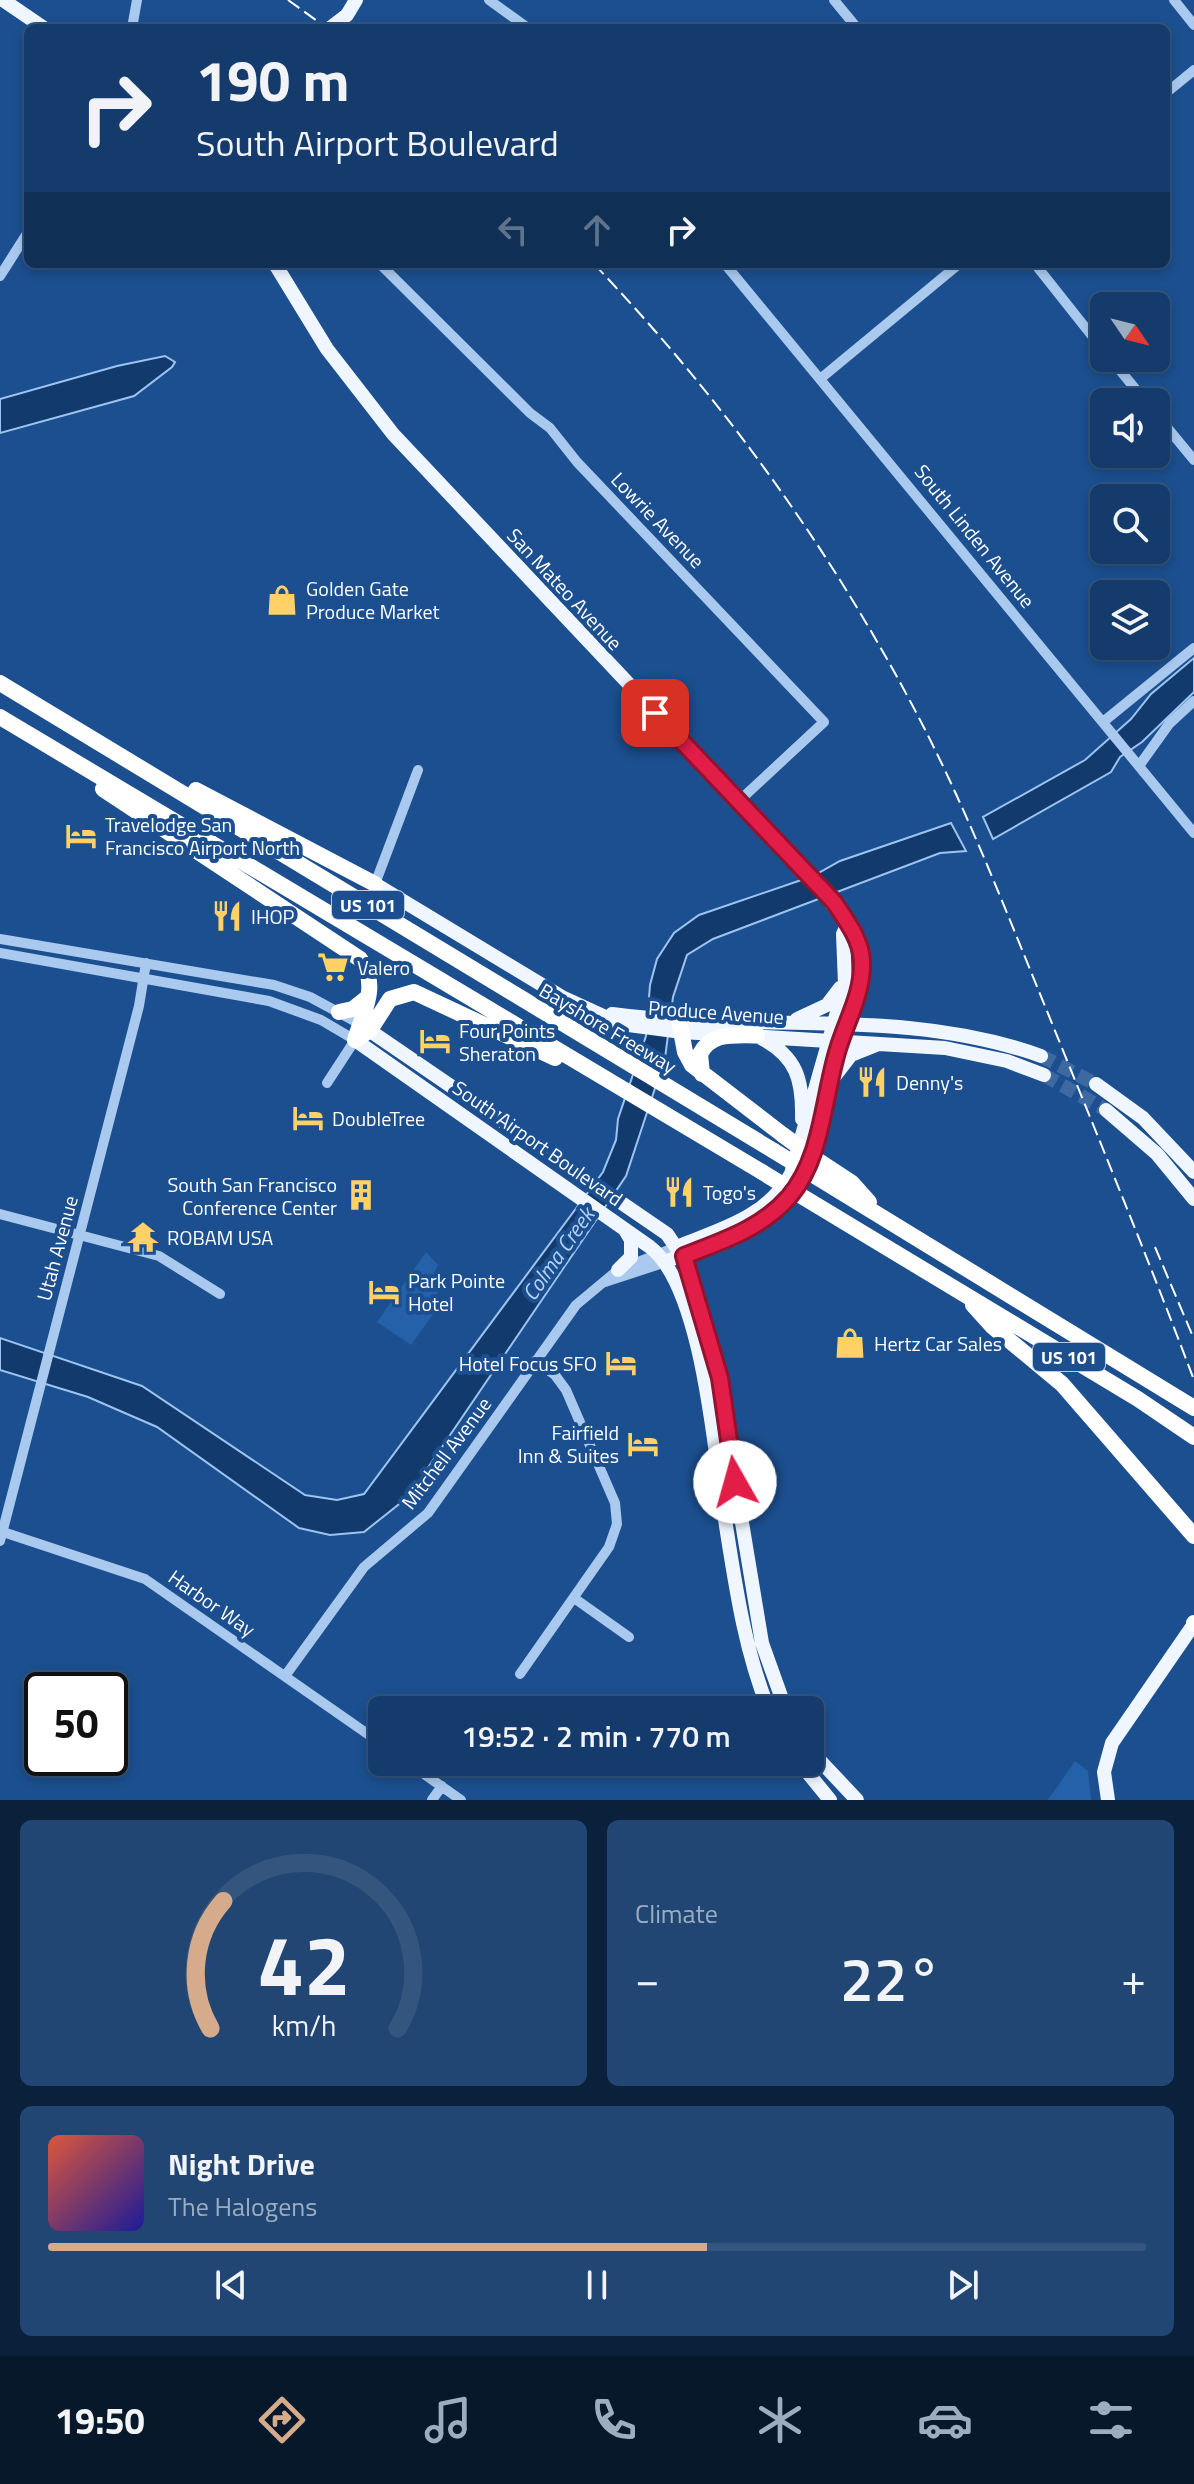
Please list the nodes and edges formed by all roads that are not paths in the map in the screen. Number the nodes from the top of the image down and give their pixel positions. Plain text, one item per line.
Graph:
1 (3, 0) edge
2 (137, 0) edge
3 (356, 0) edge
4 (489, 0) edge
5 (834, 0) edge
6 (1174, 0) edge
7 (38, 24) edge
8 (133, 24) edge
9 (335, 24) edge
10 (522, 24) edge
11 (854, 24) edge
12 (1194, 25) edge
13 (1194, 70) edge
14 (1170, 90) edge
15 (24, 238) edge
16 (277, 268) edge
17 (384, 268) edge
18 (728, 268) edge
19 (954, 268) edge
20 (1038, 268) edge
21 (0, 276) edge
22 (1090, 333) edge
23 (1121, 372) edge
24 (820, 379) junction
25 (1135, 388) edge
26 (1170, 431) edge
27 (1194, 460) edge
28 (1194, 648) edge
29 (0, 683) edge
30 (1194, 701) edge
31 (0, 717) edge
32 (1106, 726) junction
33 (50, 747) junction
34 (113, 751) junction
35 (1135, 762) junction
36 (418, 770) dead end
37 (739, 801) junction
38 (1194, 833) edge
39 (375, 884) junction
40 (847, 925) junction
41 (0, 939) edge
42 (0, 953) edge
43 (146, 963) junction
44 (847, 972) junction
45 (143, 978) junction
46 (859, 993) junction
47 (369, 996) junction
48 (339, 1012) junction
49 (793, 1022) junction
50 (677, 1025) junction
51 (894, 1026) junction
52 (362, 1032) junction
53 (837, 1032) junction
54 (757, 1035) junction
55 (902, 1043) junction
56 (1041, 1056) tunnel mouth
57 (702, 1074) junction
58 (1044, 1075) tunnel mouth
59 (327, 1083) dead end
60 (615, 1084) junction
61 (1096, 1084) tunnel mouth
62 (826, 1096) junction
63 (1106, 1110) tunnel mouth
64 (802, 1139) junction
65 (814, 1167) junction
66 (1194, 1172) edge
67 (1194, 1199) edge
68 (0, 1214) edge
69 (618, 1224) junction
70 (79, 1235) junction
71 (681, 1251) junction
72 (663, 1258) junction
73 (618, 1270) junction
74 (600, 1284) junction
75 (220, 1294) dead end
76 (990, 1316) junction
77 (535, 1361) junction
78 (1194, 1408) edge
79 (1194, 1437) edge
80 (1, 1535) edge
81 (1194, 1536) edge
82 (574, 1598) junction
83 (1194, 1624) edge
84 (629, 1637) dead end
85 (520, 1674) dead end
86 (285, 1676) junction
87 (765, 1696) edge
88 (781, 1696) edge
89 (368, 1734) edge
90 (824, 1765) edge
91 (427, 1776) edge
92 (810, 1776) edge
93 (442, 1786) junction
94 (432, 1800) edge
95 (461, 1800) edge
96 (830, 1800) edge
97 (857, 1800) edge
98 (1108, 1800) edge

1 - 7 main road
2 - 8 street
3 - 9 main road
4 - 10 street
5 - 11 street
6 - 12 street
13 - 14 street
15 - 21 street
16 - 37 main road, San Mateo Avenue
17 - 37 street, Lowrie Avenue
18 - 24 street, South Linden Avenue
19 - 24 street
20 - 22 street
23 - 25 street
24 - 32 street, South Linden Avenue
26 - 27 street
28 - 32 street
29 - 34 highway, Bayshore Freeway / US 101
30 - 35 street
31 - 33 highway, US 101
32 - 35 street, South Linden Avenue
33 - 47 highway
33 - 60 highway, US 101
34 - 39 highway
34 - 65 highway, Bayshore Freeway / US 101, bridge
35 - 38 street, South Linden Avenue
36 - 39 street
37 - 40 main road, San Mateo Avenue
39 - 50 main road, Produce Avenue
40 - 44 main road
40 - 46 main road, San Mateo Avenue
41 - 43 street, South Airport Boulevard
42 - 45 street, South Airport Boulevard
43 - 45 street, Utah Avenue
43 - 48 street, South Airport Boulevard
44 - 49 main road
44 - 53 main road
45 - 52 street, South Airport Boulevard
45 - 70 street, Utah Avenue
46 - 51 main road
46 - 53 main road, San Mateo Avenue
47 - 48 highway
47 - 52 highway
48 - 52 street, South Airport Boulevard
49 - 50 main road, Produce Avenue
49 - 53 main road, Produce Avenue
50 - 54 main road, Produce Avenue
50 - 57 highway
51 - 53 main road
51 - 56 main road
52 - 59 street
52 - 60 highway
52 - 69 main road, South Airport Boulevard
52 - 71 main road, South Airport Boulevard
53 - 54 main road, Produce Avenue
53 - 55 main road
53 - 62 main road
53 - 64 main road
54 - 57 highway
54 - 64 main road
55 - 58 main road
55 - 62 main road
57 - 65 highway, bridge
60 - 76 highway, US 101, bridge
61 - 66 main road
62 - 71 main road
63 - 67 main road
64 - 71 main road
65 - 78 highway, US 101
68 - 70 street
69 - 72 main road, South Airport Boulevard
69 - 73 main road
70 - 75 street
70 - 80 street, Utah Avenue
71 - 72 main road
71 - 88 main road
72 - 73 street, Mitchell Avenue
72 - 74 street, Mitchell Avenue
72 - 87 main road
73 - 74 street, Mitchell Avenue
74 - 77 street, Mitchell Avenue
76 - 79 highway, US 101
76 - 81 highway
77 - 82 street
77 - 86 street, Mitchell Avenue
80 - 86 street, Harbor Way
82 - 84 street
82 - 85 street
83 - 98 main road
86 - 89 street, Harbor Way
90 - 97 main road
91 - 93 street
92 - 96 main road
93 - 94 street
93 - 95 street

